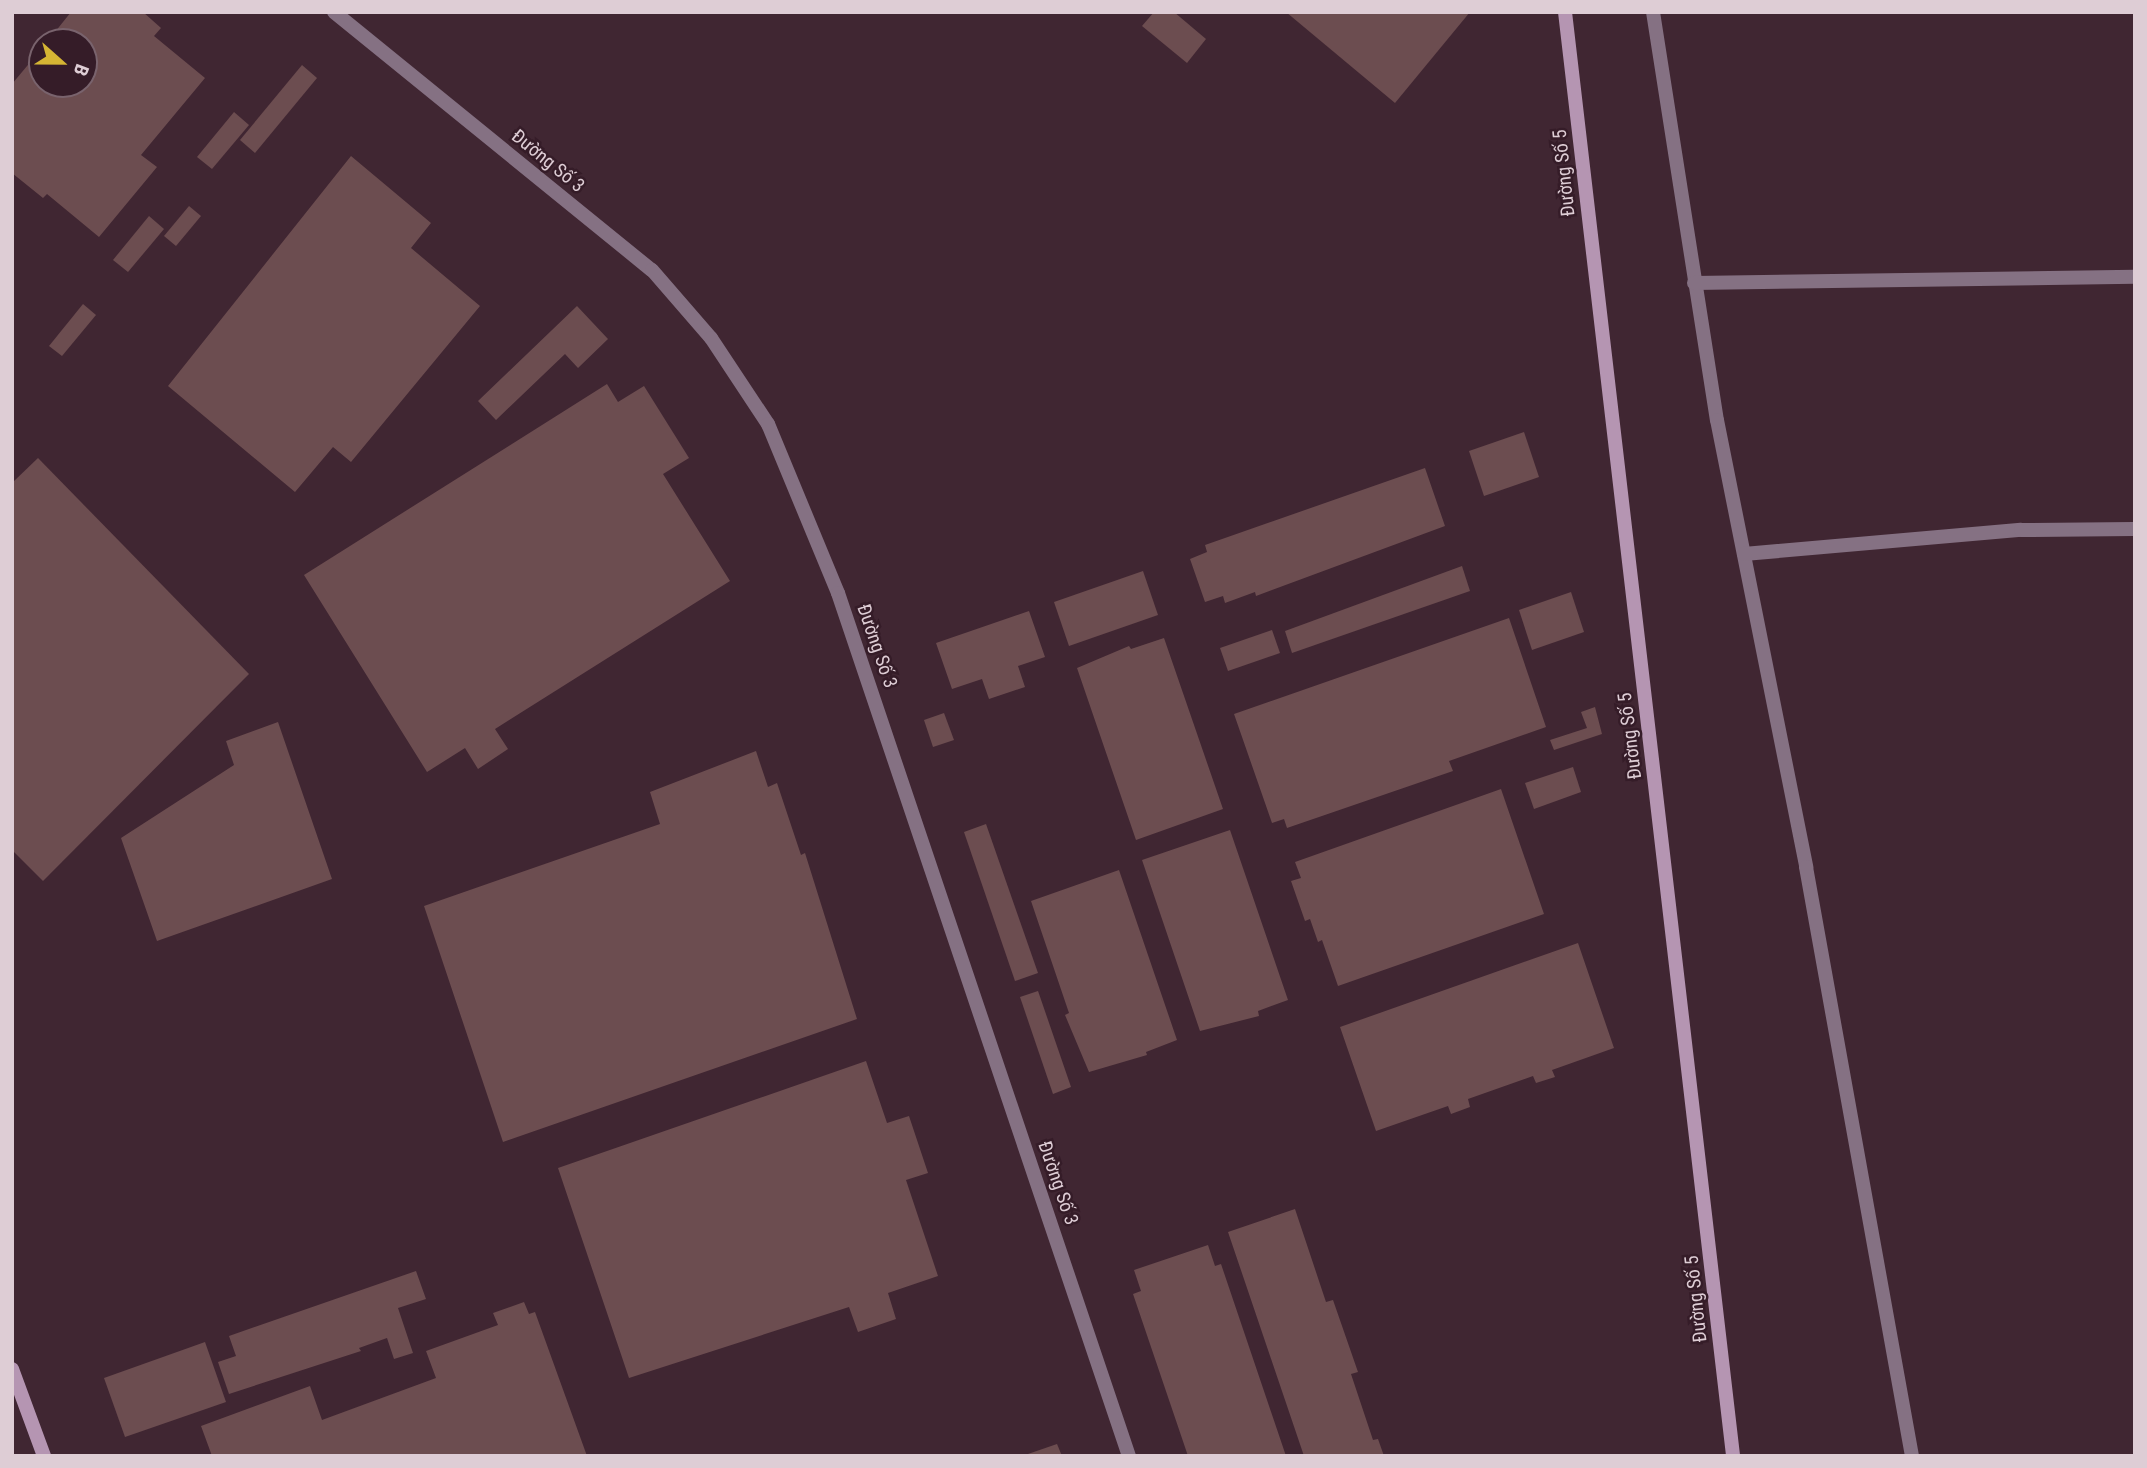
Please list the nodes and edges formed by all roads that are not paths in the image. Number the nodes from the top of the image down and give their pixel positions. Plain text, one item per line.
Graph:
1 (334, 12) edge
2 (1565, 12) edge
3 (1653, 12) edge
4 (2135, 277) edge
5 (1694, 283) junction
6 (2134, 529) edge
7 (1744, 554) junction
8 (12, 1369) edge
9 (44, 1456) edge
10 (1129, 1456) edge
11 (1733, 1456) edge
12 (1912, 1456) edge

1 - 10 street, Đường Số 3
2 - 11 street, Đường Số 5
3 - 5 street
4 - 5 street
5 - 7 street
6 - 7 street
7 - 12 street
8 - 9 street

